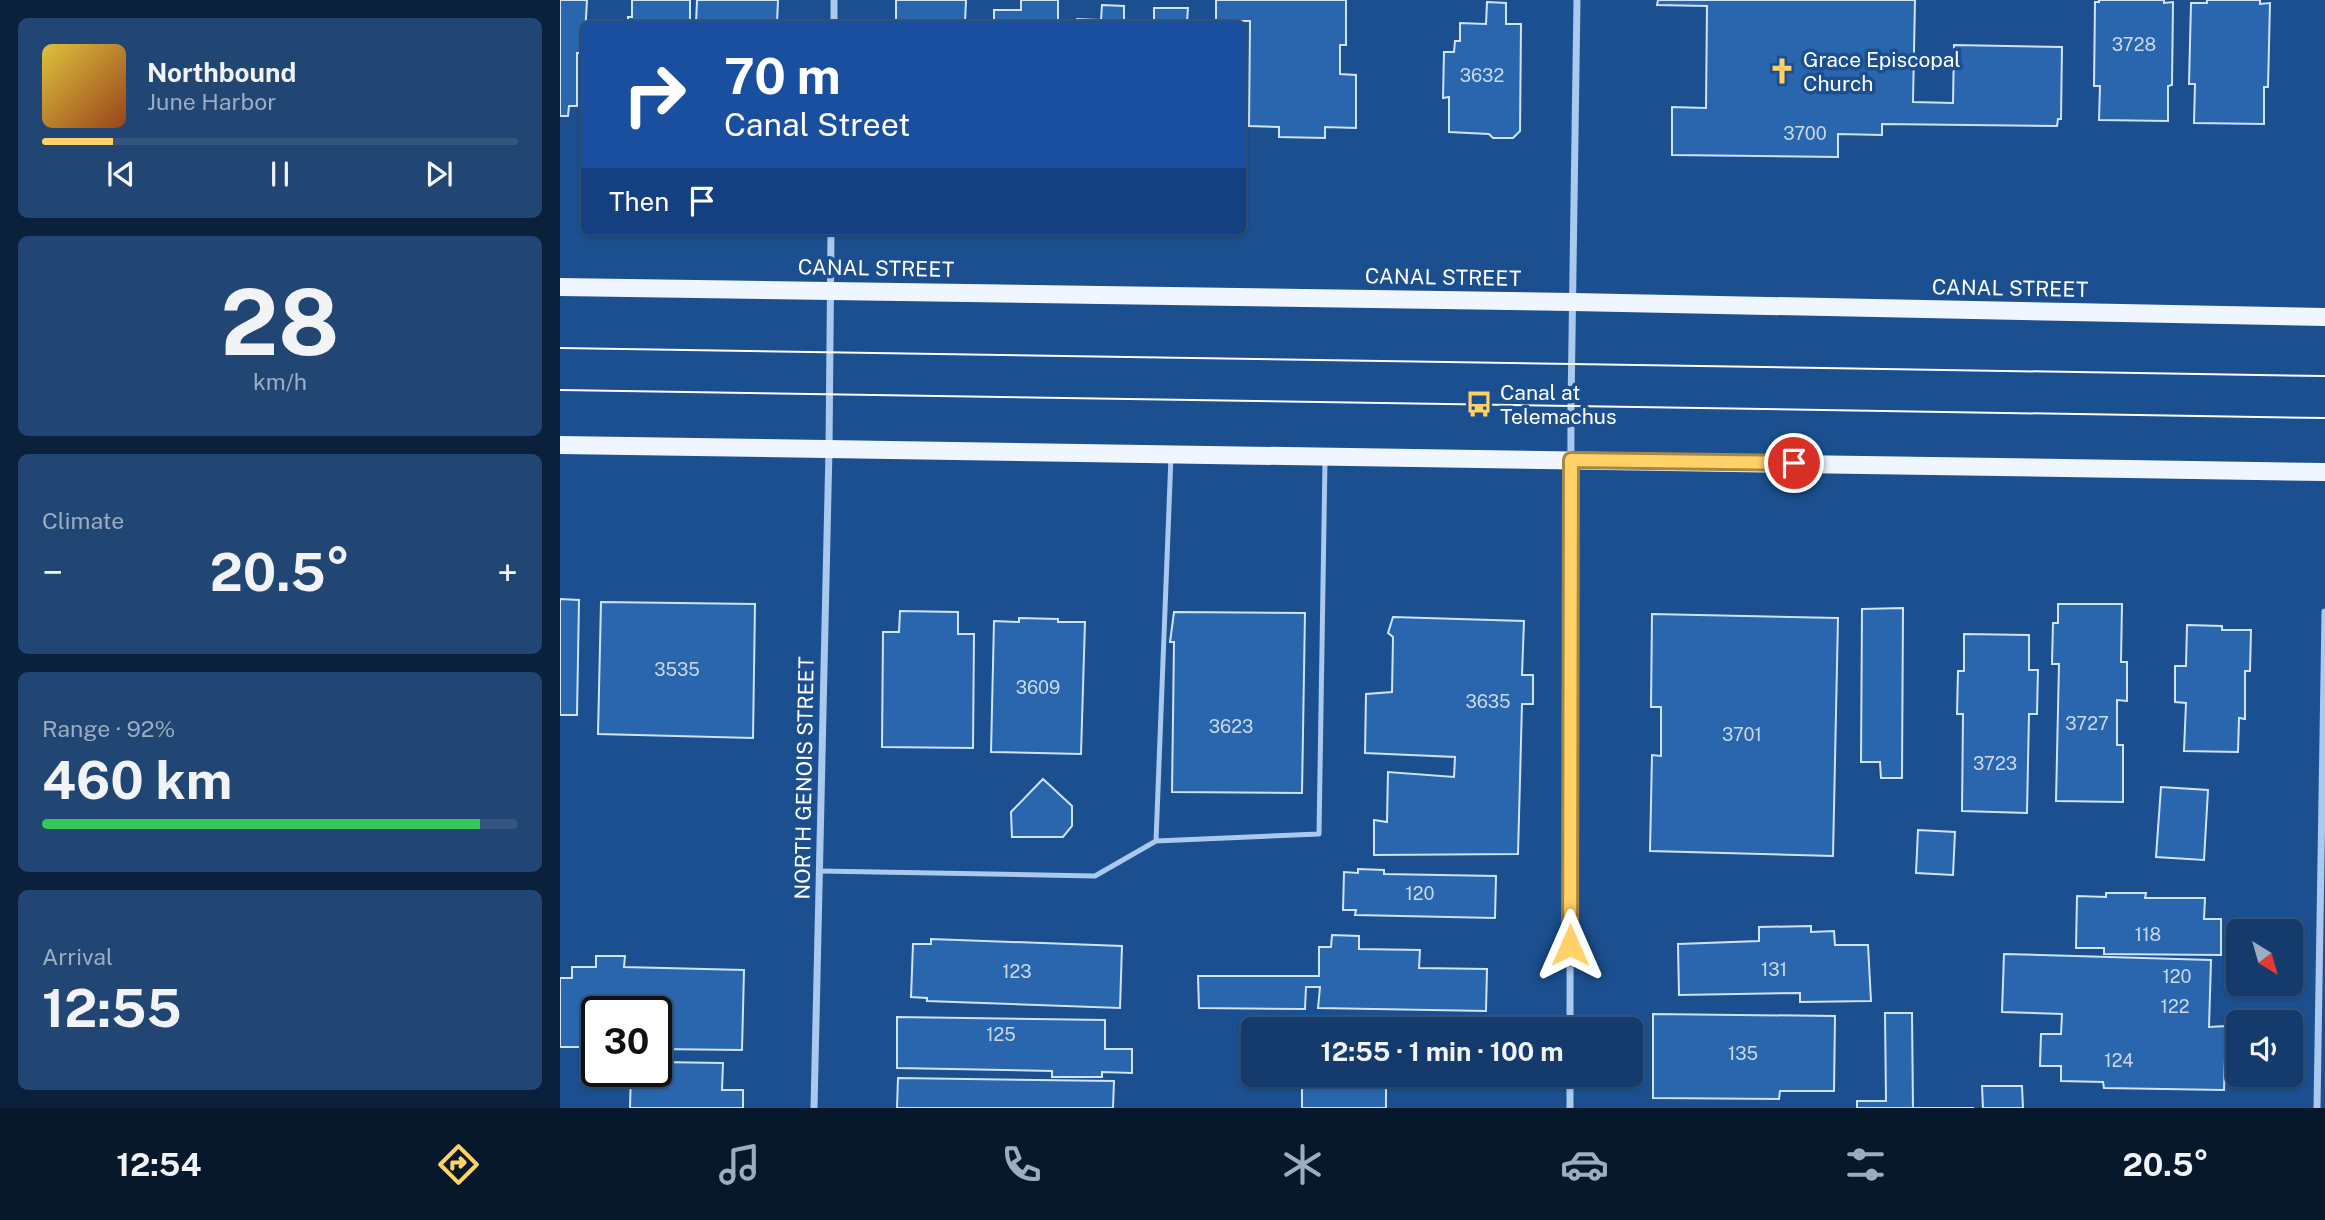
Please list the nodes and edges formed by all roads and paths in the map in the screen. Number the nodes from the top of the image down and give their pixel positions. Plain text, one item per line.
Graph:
1 (834, 0) edge
2 (1577, 0) edge
3 (834, 21) edge
4 (831, 235) edge
5 (560, 287) edge
6 (830, 290) junction
7 (1573, 302) junction
8 (2325, 317) edge
9 (560, 445) edge
10 (829, 449) junction
11 (1171, 454) junction
12 (1325, 456) junction
13 (1571, 460) junction
14 (2325, 472) edge
15 (2325, 612) edge
16 (1156, 841) junction
17 (820, 871) junction
18 (1570, 1017) edge
19 (1570, 1087) edge
20 (814, 1108) edge
21 (1570, 1108) edge
22 (2317, 1108) edge

1 - 3 street
2 - 7 street
4 - 6 street, NORTH GENOIS STREET
5 - 6 main road, CANAL STREET
6 - 7 main road, CANAL STREET
6 - 10 street, NORTH GENOIS STREET
7 - 8 main road, CANAL STREET
7 - 13 street
9 - 10 main road
10 - 11 main road
10 - 17 street, NORTH GENOIS STREET
11 - 12 main road
11 - 16 lane
12 - 13 main road
12 - 16 lane
13 - 14 main road
13 - 18 street
15 - 22 street
16 - 17 lane
17 - 20 street, NORTH GENOIS STREET
19 - 21 street

